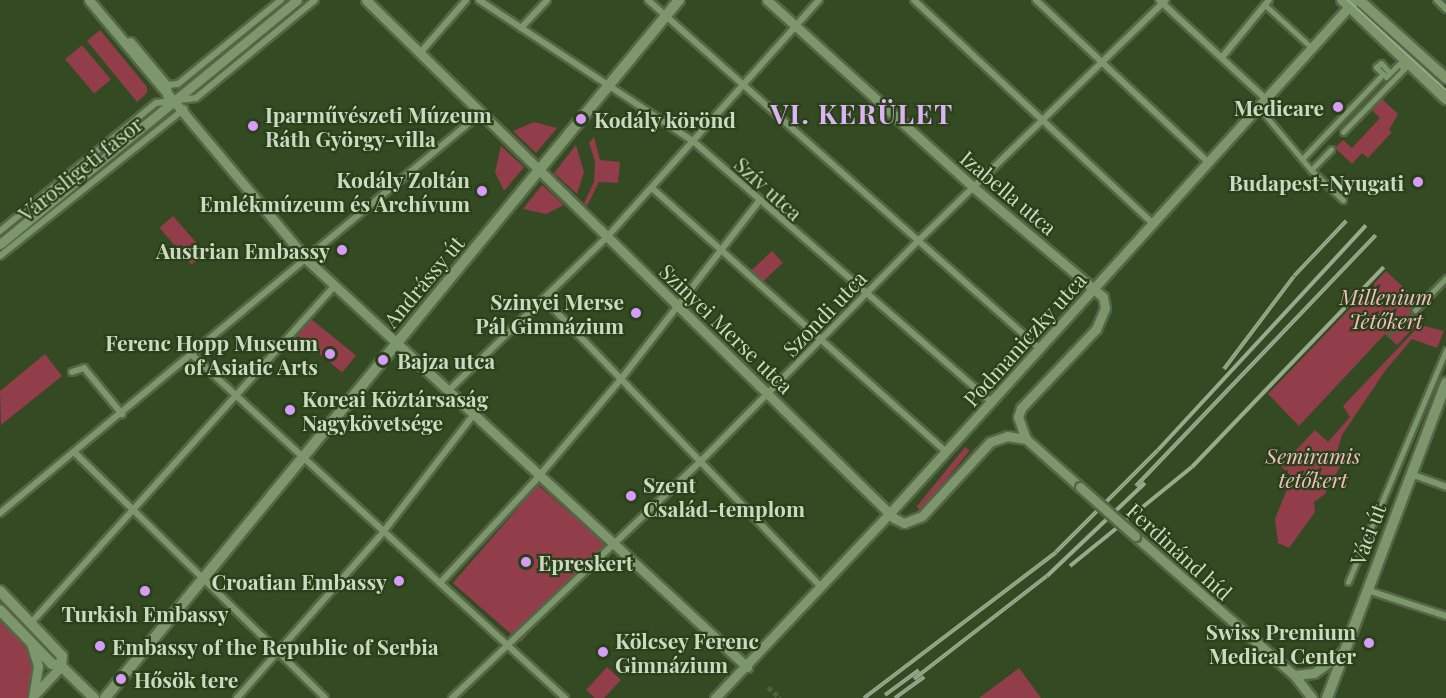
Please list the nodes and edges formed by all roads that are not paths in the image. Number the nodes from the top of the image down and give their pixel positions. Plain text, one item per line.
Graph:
1 (89, 0) edge
2 (96, 0) edge
3 (281, 0) edge
4 (297, 0) edge
5 (315, 0) edge
6 (366, 0) edge
7 (466, 0) edge
8 (479, 0) edge
9 (547, 0) edge
10 (648, 0) edge
11 (679, 0) edge
12 (767, 0) edge
13 (819, 0) edge
14 (914, 0) edge
15 (1036, 0) edge
16 (1437, 0) edge
17 (1163, 1) edge
18 (1351, 2) edge
19 (306, 3) edge
20 (1267, 3) edge
21 (1446, 9) edge
22 (666, 16) junction
23 (796, 25) junction
24 (521, 28) junction
25 (1312, 48) junction
26 (420, 53) junction
27 (1222, 56) junction
28 (1101, 62) junction
29 (1407, 66) junction
30 (1390, 73) junction
31 (1383, 74) junction
32 (1446, 78) edge
33 (742, 84) junction
34 (166, 85) junction
35 (609, 86) junction
36 (170, 98) junction
37 (1266, 99) junction
38 (1446, 99) edge
39 (184, 109) junction
40 (481, 113) junction
41 (1265, 115) dead end
42 (1042, 119) junction
43 (1342, 132) dead end
44 (693, 141) junction
45 (1331, 149) dead end
46 (1303, 158) junction
47 (1209, 163) junction
48 (539, 169) junction
49 (1311, 170) junction
50 (973, 187) junction
51 (652, 188) junction
52 (1343, 200) dead end
53 (759, 201) junction
54 (1153, 225) junction
55 (0, 231) edge
56 (608, 237) junction
57 (919, 240) junction
58 (0, 244) edge
59 (722, 249) junction
60 (0, 256) edge
61 (306, 259) junction
62 (1445, 282) edge
63 (335, 285) junction
64 (1095, 288) junction
65 (865, 294) junction
66 (544, 299) junction
67 (677, 305) junction
68 (1415, 310) tunnel mouth
69 (822, 341) junction
70 (397, 342) junction
71 (1040, 349) junction
72 (1446, 350) edge
73 (192, 355) junction
74 (72, 372) dead end
75 (621, 379) junction
76 (1446, 383) edge
77 (449, 390) junction
78 (768, 393) junction
79 (235, 394) junction
80 (992, 402) junction
81 (122, 414) junction
82 (474, 414) junction
83 (1028, 440) junction
84 (74, 452) junction
85 (946, 452) junction
86 (304, 456) junction
87 (699, 463) junction
88 (540, 474) junction
89 (1411, 474) junction
90 (1446, 487) edge
91 (135, 509) junction
92 (0, 513) edge
93 (890, 513) junction
94 (384, 531) junction
95 (615, 544) junction
96 (203, 578) junction
97 (440, 582) junction
98 (1348, 582) dead end
99 (821, 588) junction
100 (1367, 590) junction
101 (0, 591) edge
102 (0, 610) edge
103 (1446, 616) edge
104 (31, 624) junction
105 (30, 640) junction
106 (509, 645) junction
107 (278, 652) junction
108 (1342, 653) junction
109 (61, 666) junction
110 (747, 667) junction
111 (1294, 675) junction
112 (1309, 696) edge
113 (32, 698) edge
114 (94, 698) edge
115 (105, 698) edge
116 (237, 698) edge
117 (325, 698) edge
118 (452, 698) edge
119 (564, 698) edge
120 (715, 698) edge
121 (1327, 698) edge

1 - 36 street
2 - 34 street
3 - 34 street
4 - 36 street, Városligeti fasor
5 - 19 street, Városligeti fasor
6 - 26 street, Szinyei Merse utca
7 - 26 street
8 - 24 street, Szív utca
9 - 24 street
10 - 22 street
11 - 22 main road, Andrássy út
12 - 23 street, Izabella utca
13 - 23 street
14 - 42 street
15 - 28 street
16 - 21 street
17 - 27 street
17 - 28 street, Szondi utca
18 - 25 street, Podmaniczky utca
18 - 29 main road
18 - 32 main road
19 - 36 street, Városligeti fasor
20 - 25 street
20 - 27 street
22 - 33 street
22 - 35 main road, Andrássy út
23 - 33 street
23 - 50 street, Izabella utca
24 - 35 street, Szív utca
25 - 37 street, Podmaniczky utca
26 - 40 street, Szinyei Merse utca
27 - 37 street
28 - 42 street, Szondi utca
28 - 47 street
29 - 30 street
29 - 38 main road
29 - 43 street
30 - 31 street
30 - 31 street
31 - 46 street
33 - 44 street
33 - 57 street
34 - 36 street
35 - 44 street, Szív utca
35 - 48 main road, Andrássy út
36 - 39 street
36 - 55 street, Városligeti fasor
36 - 58 street, Városligeti fasor
37 - 47 street, Podmaniczky utca
39 - 60 street, Városligeti fasor
39 - 61 street
40 - 48 street, Szinyei Merse utca
40 - 61 street
41 - 46 street
42 - 50 street, Szondi utca
42 - 54 street
44 - 51 street
44 - 53 street, Szív utca
45 - 49 street
46 - 49 street
47 - 54 street, Podmaniczky utca
48 - 56 street, Szinyei Merse utca
48 - 70 main road, Andrássy út
49 - 52 street
50 - 57 street, Szondi utca
50 - 64 street, Izabella utca
51 - 56 street
51 - 59 street
53 - 59 street
53 - 65 street, Szív utca
54 - 64 street, Podmaniczky utca
56 - 66 street
56 - 67 street, Szinyei Merse utca
57 - 65 street, Szondi utca
57 - 71 street
59 - 67 street
59 - 69 street
61 - 63 street
61 - 73 street
62 - 68 street
63 - 70 street
63 - 79 street
64 - 71 street, Podmaniczky utca
64 - 83 street
65 - 69 street, Szondi utca
65 - 80 street, Szív utca
66 - 75 street
66 - 77 street
67 - 75 street
67 - 78 street, Szinyei Merse utca
69 - 78 street, Szondi utca
69 - 85 street
70 - 77 street
70 - 86 main road, Andrássy út
71 - 80 street, Podmaniczky utca
72 - 98 street, Váci út
73 - 79 street
73 - 81 street
74 - 81 street
75 - 87 street
75 - 88 street
76 - 89 main road, Váci út
77 - 82 street
78 - 87 street, Szondi utca
78 - 93 street, Szinyei Merse utca
79 - 86 street
79 - 91 street
80 - 85 street, Podmaniczky utca
81 - 84 street
82 - 88 street
82 - 94 street
83 - 93 street
83 - 111 street, Ferdinánd híd, bridge
84 - 91 street
84 - 92 street
85 - 93 street, Podmaniczky utca
86 - 94 street
86 - 96 main road, Andrássy út
87 - 95 street, Szondi utca
87 - 99 street
88 - 95 street
88 - 97 street
89 - 90 street
89 - 100 main road, Váci út
91 - 96 street
91 - 104 street
93 - 99 street, Podmaniczky utca
94 - 97 street
94 - 107 street
95 - 106 street, Szondi utca
95 - 110 street
96 - 107 street
96 - 115 main road, Andrássy út
97 - 106 street
99 - 110 street, Podmaniczky utca
100 - 103 street
100 - 108 main road, Váci út
101 - 104 main road
102 - 105 main road
104 - 109 main road
105 - 109 main road
105 - 113 street
106 - 118 street, Szondi utca
106 - 119 street
107 - 116 street
107 - 117 street
108 - 111 street
108 - 121 main road, Váci út
109 - 113 street
109 - 114 main road
110 - 120 street, Podmaniczky utca
111 - 112 street, Ferdinánd híd

